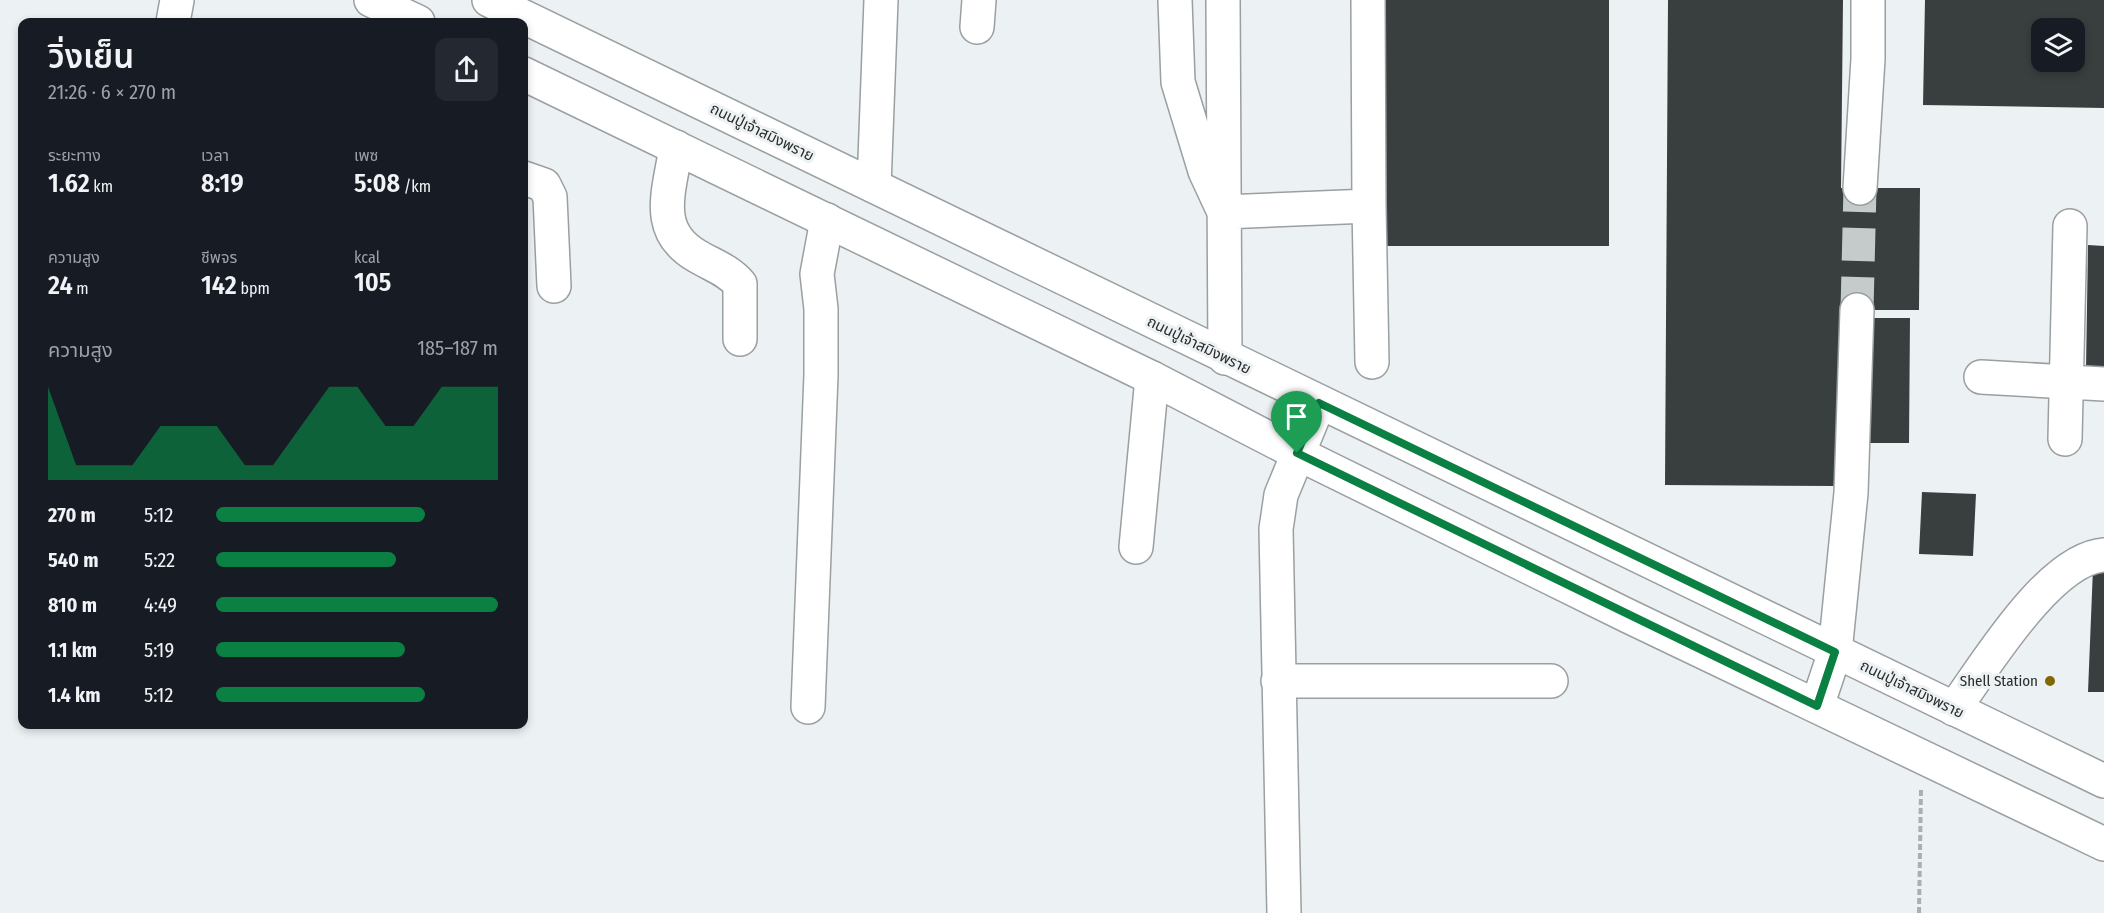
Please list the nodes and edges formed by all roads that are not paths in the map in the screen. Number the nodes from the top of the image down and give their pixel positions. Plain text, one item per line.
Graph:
1 (177, 0) edge
2 (371, 0) edge
3 (489, 0) edge
4 (881, 0) edge
5 (1175, 0) edge
6 (1223, 0) edge
7 (1368, 0) edge
8 (1868, 0) edge
9 (174, 18) edge
10 (409, 18) edge
11 (527, 18) edge
12 (528, 19) edge
13 (528, 76) edge
14 (664, 141) junction
15 (528, 179) edge
16 (874, 186) junction
17 (1860, 188) tunnel mouth
18 (1369, 206) junction
19 (1224, 212) junction
20 (827, 220) junction
21 (2070, 226) dead end
22 (554, 286) dead end
23 (1857, 310) tunnel mouth
24 (740, 339) dead end
25 (1226, 358) junction
26 (1372, 362) dead end
27 (1982, 377) dead end
28 (1152, 378) junction
29 (2065, 382) junction
30 (2104, 384) edge
31 (1319, 403) junction
32 (2065, 439) dead end
33 (1297, 453) junction
34 (1136, 547) dead end
35 (2104, 555) edge
36 (1835, 652) junction
37 (1278, 681) junction
38 (1551, 681) dead end
39 (1817, 706) junction
40 (808, 707) dead end
41 (1953, 709) junction
42 (2104, 781) edge
43 (2104, 844) edge
44 (1284, 913) edge

1 - 9 main road
2 - 10 main road
3 - 11 main road, ถนนปู่เจ้าสมิงพราย
4 - 16 main road
5 - 19 main road
6 - 19 main road
7 - 18 main road
8 - 17 main road
12 - 16 main road, ถนนปู่เจ้าสมิงพราย
13 - 14 main road
14 - 20 main road
14 - 24 main road
15 - 22 main road
16 - 25 main road, ถนนปู่เจ้าสมิงพราย
18 - 19 main road
18 - 26 main road
19 - 25 main road
20 - 28 main road
20 - 40 main road
21 - 29 main road
23 - 36 main road
25 - 31 main road, ถนนปู่เจ้าสมิงพราย
27 - 29 main road
28 - 33 main road
28 - 34 main road
29 - 30 main road
29 - 32 main road
31 - 33 main road
31 - 36 main road, ถนนปู่เจ้าสมิงพราย
33 - 37 main road
33 - 39 main road
35 - 41 main road
36 - 39 main road
36 - 41 main road, ถนนปู่เจ้าสมิงพราย
37 - 38 main road
37 - 44 main road
39 - 43 main road
41 - 42 main road, ถนนปู่เจ้าสมิงพราย

